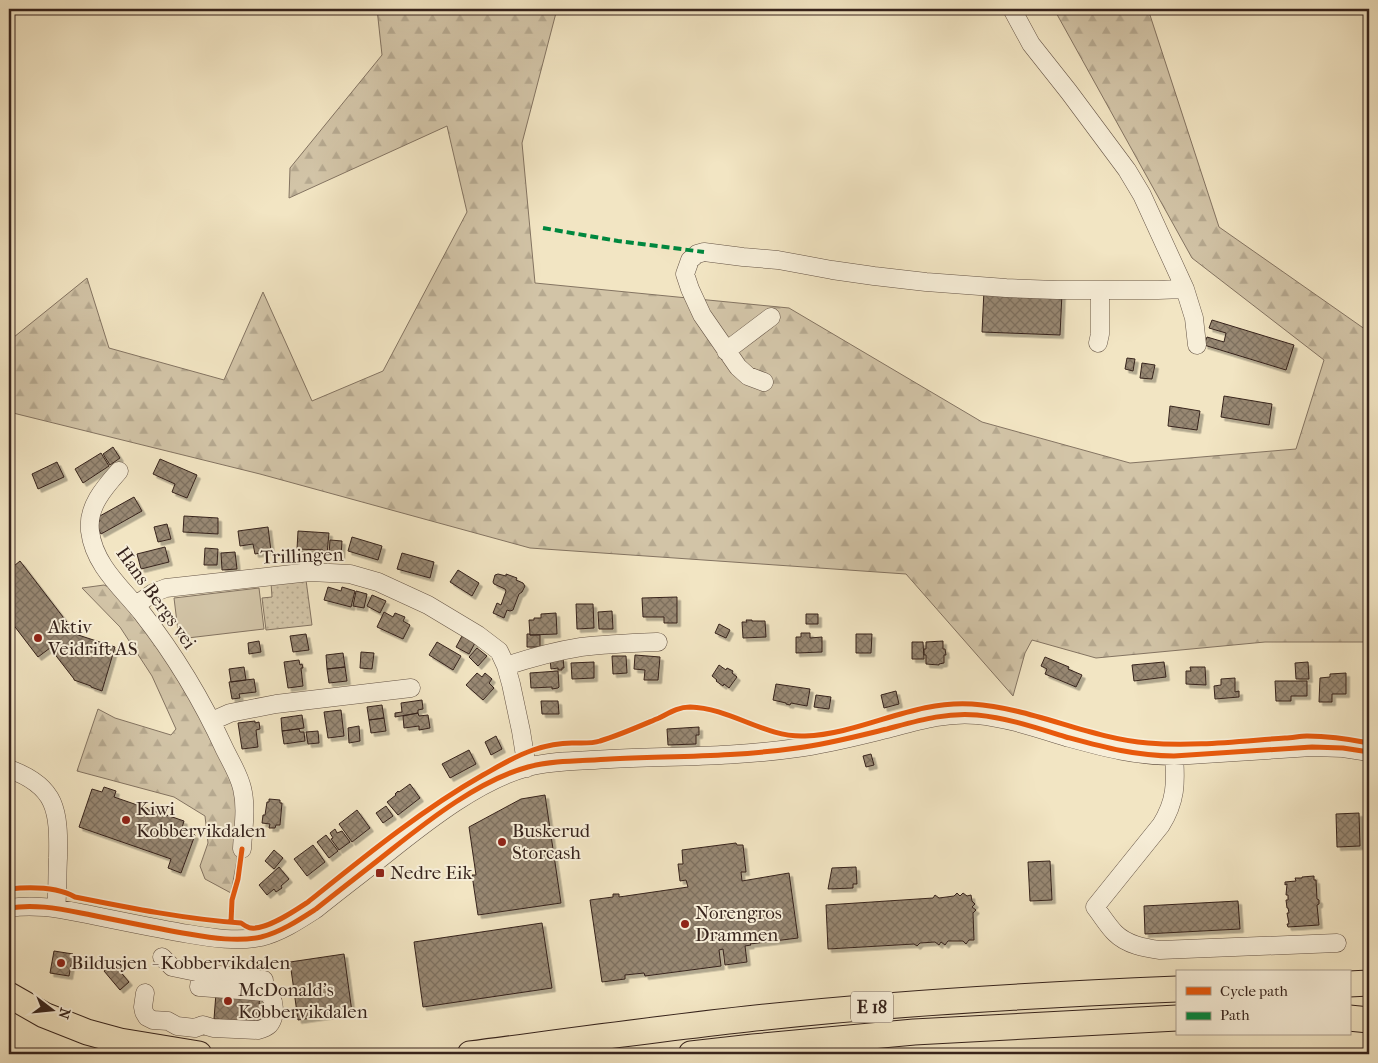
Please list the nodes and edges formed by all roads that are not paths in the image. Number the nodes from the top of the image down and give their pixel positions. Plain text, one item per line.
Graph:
1 (1012, 9) edge
2 (1185, 289) junction
3 (1100, 290) junction
4 (770, 317) dead end
5 (1098, 343) dead end
6 (1197, 344) dead end
7 (726, 350) junction
8 (764, 382) dead end
9 (119, 471) dead end
10 (136, 605) junction
11 (658, 642) dead end
12 (506, 666) junction
13 (411, 688) dead end
14 (212, 721) junction
15 (1369, 752) edge
16 (1174, 756) junction
17 (527, 768) junction
18 (9, 769) edge
19 (242, 849) dead end
20 (9, 908) edge
21 (56, 908) junction
22 (1338, 943) dead end
23 (162, 957) dead end
24 (264, 980) dead end
25 (230, 983) junction
26 (1369, 983) edge
27 (1350, 984) edge
28 (1176, 989) edge
29 (145, 993) dead end
30 (9, 995) edge
31 (1350, 1012) edge
32 (1369, 1012) edge
33 (1176, 1018) edge
34 (1350, 1018) edge
35 (1369, 1020) edge
36 (199, 1054) edge
37 (470, 1054) edge
38 (691, 1054) edge

1 - 2 street
2 - 3 street
2 - 6 street
3 - 5 street
3 - 7 street
4 - 7 street
7 - 8 street
9 - 10 street, Hans Bergs vei
10 - 12 street, Trillingen
10 - 14 street, Hans Bergs vei
11 - 12 street
12 - 17 street, Trillingen
13 - 14 street
14 - 19 street, Hans Bergs vei
15 - 16 street
16 - 17 street
16 - 22 street
17 - 21 street
18 - 21 street
20 - 21 street
23 - 25 street
24 - 25 street
25 - 29 street
26 - 27 highway
28 - 37 highway, E 18
30 - 36 highway
31 - 32 highway
33 - 38 highway, E 18
34 - 35 highway

